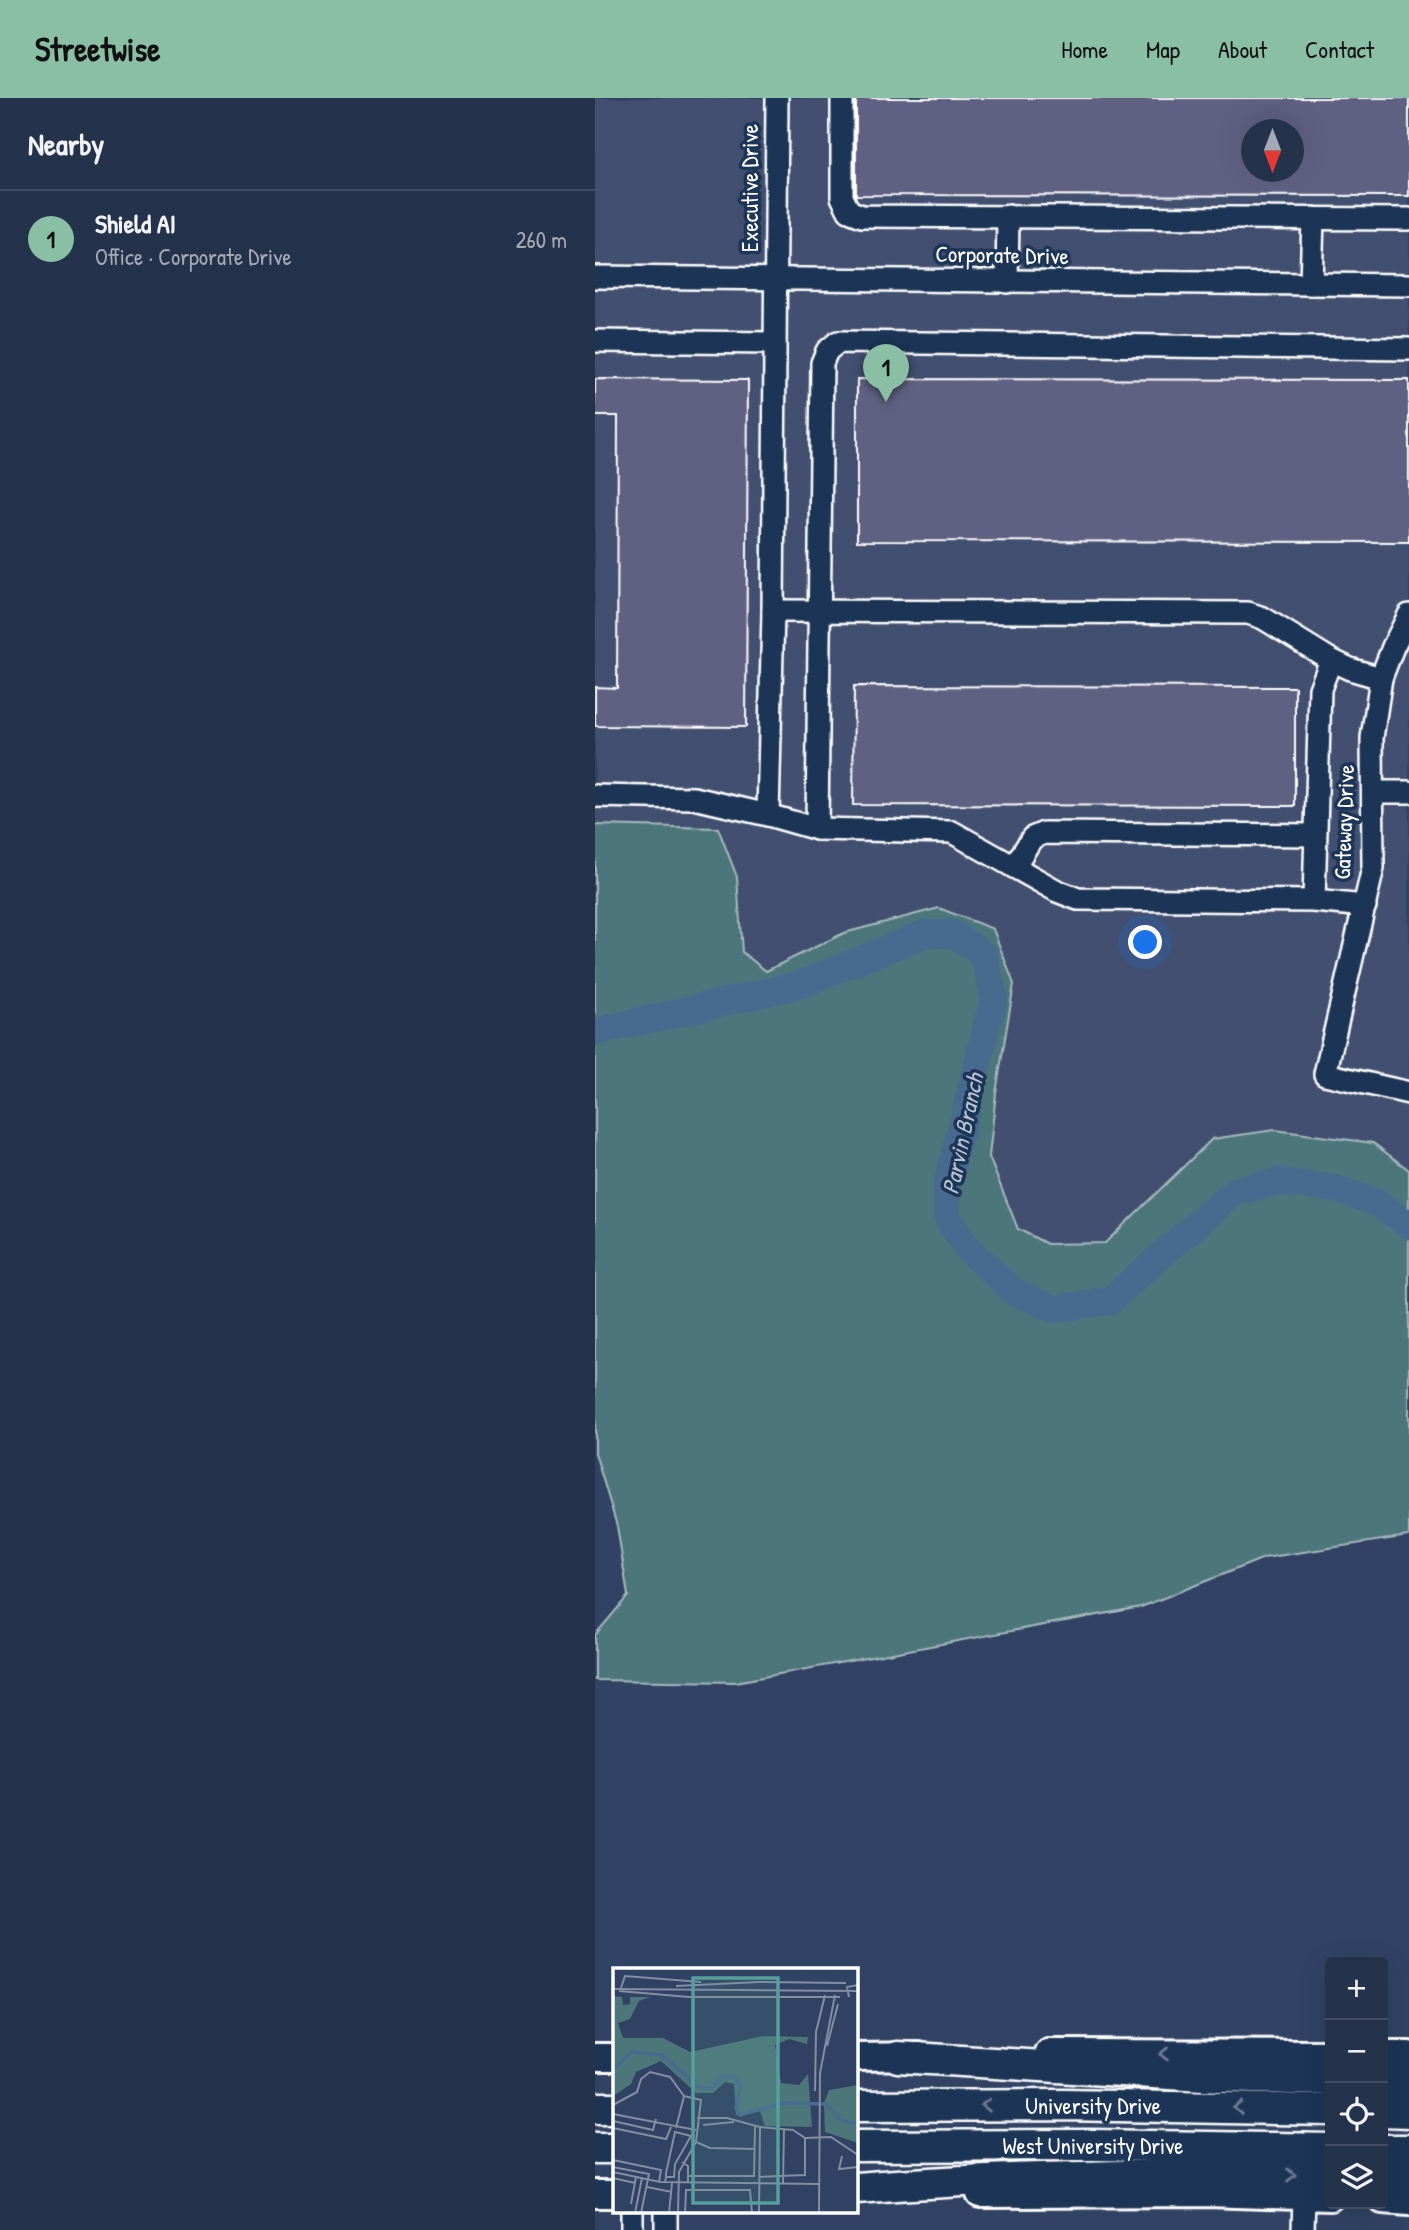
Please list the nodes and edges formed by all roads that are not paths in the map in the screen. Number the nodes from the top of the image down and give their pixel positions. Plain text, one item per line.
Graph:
1 (777, 98) edge
2 (842, 98) edge
3 (1008, 216) junction
4 (1313, 218) junction
5 (1409, 219) edge
6 (595, 277) edge
7 (776, 279) junction
8 (1007, 282) junction
9 (1311, 284) junction
10 (1409, 285) edge
11 (595, 341) edge
12 (775, 343) junction
13 (1409, 349) edge
14 (773, 611) junction
15 (819, 612) junction
16 (1409, 615) edge
17 (1331, 660) junction
18 (1381, 678) junction
19 (1373, 792) junction
20 (1409, 792) edge
21 (595, 796) edge
22 (768, 815) junction
23 (817, 829) junction
24 (1315, 835) junction
25 (1014, 867) junction
26 (1314, 901) junction
27 (1366, 906) junction
28 (1409, 1093) edge
29 (1325, 2054) edge
30 (1388, 2055) edge
31 (1409, 2055) edge
32 (595, 2057) edge
33 (613, 2057) edge
34 (857, 2057) edge
35 (898, 2057) junction
36 (1325, 2080) edge
37 (1388, 2082) edge
38 (1409, 2082) edge
39 (857, 2106) edge
40 (595, 2108) edge
41 (613, 2108) edge
42 (1325, 2110) edge
43 (1388, 2111) edge
44 (1409, 2112) edge
45 (857, 2146) edge
46 (595, 2148) edge
47 (613, 2148) edge
48 (1325, 2149) edge
49 (1388, 2150) edge
50 (1409, 2150) edge
51 (1325, 2175) edge
52 (1388, 2175) edge
53 (1409, 2175) edge
54 (857, 2188) edge
55 (595, 2194) edge
56 (613, 2194) edge
57 (857, 2194) edge
58 (1304, 2196) junction
59 (1325, 2197) edge
60 (1388, 2200) edge
61 (1409, 2202) edge
62 (632, 2212) edge
63 (666, 2212) edge
64 (632, 2230) edge
65 (666, 2230) edge
66 (1303, 2230) edge

1 - 7 street, Executive Drive
2 - 3 street
3 - 4 street
3 - 8 street
4 - 5 street
4 - 9 street
6 - 7 street, Corporate Drive
7 - 8 street, Corporate Drive
7 - 12 street, Executive Drive
8 - 9 street, Corporate Drive
9 - 10 street, Corporate Drive
11 - 12 street
12 - 14 street, Executive Drive
13 - 15 street
14 - 15 street
14 - 22 street, Executive Drive
15 - 17 street
15 - 23 street
16 - 18 street, Gateway Drive
17 - 18 street
17 - 24 street
18 - 19 street, Gateway Drive
19 - 20 street
19 - 27 street, Gateway Drive
21 - 22 street
22 - 23 street
23 - 25 street
24 - 25 street
24 - 26 street
25 - 26 street
26 - 27 street
27 - 28 street, Gateway Drive
29 -> 35 main road
30 - 31 main road
32 - 33 main road
34 - 35 main road
35 - 36 highway
37 - 38 highway
42 -> 39 highway, University Drive
40 - 41 highway
43 - 44 highway
45 - 48 highway, West University Drive
46 - 47 highway
49 - 50 highway
54 -> 51 highway
52 - 53 highway
55 - 56 main road
57 - 58 main road
58 - 59 main road
58 - 66 street
60 - 61 main road
62 - 64 street
63 - 65 street

